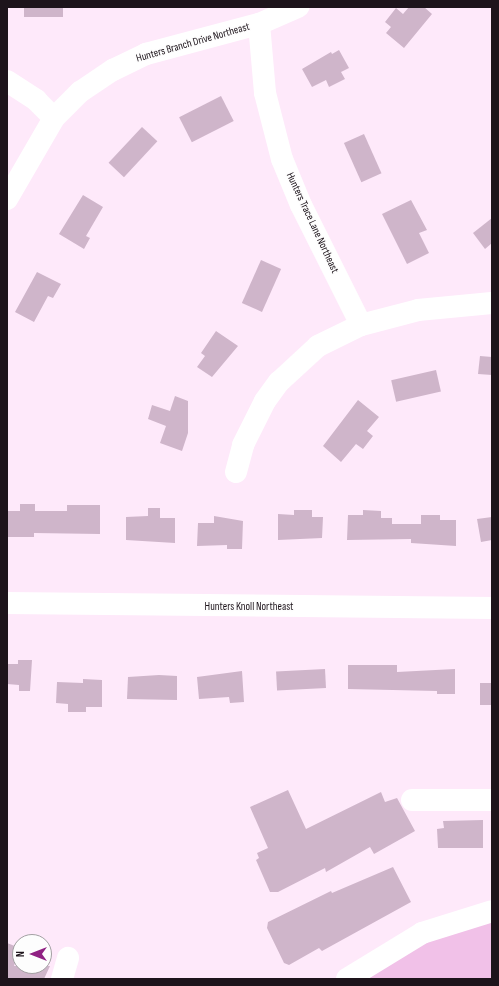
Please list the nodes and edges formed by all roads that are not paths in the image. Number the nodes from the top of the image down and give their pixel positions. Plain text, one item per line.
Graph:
1 (298, 7) edge
2 (259, 24) junction
3 (7, 81) edge
4 (54, 118) junction
5 (7, 199) edge
6 (492, 303) edge
7 (361, 325) junction
8 (236, 472) dead end
9 (7, 603) edge
10 (492, 608) edge
11 (412, 800) dead end
12 (492, 800) edge
13 (492, 911) edge
14 (68, 958) dead end
15 (62, 979) edge
16 (347, 979) edge

1 - 2 street, Hunters Branch Drive Northeast
2 - 4 street, Hunters Branch Drive Northeast
2 - 7 street, Hunters Trace Lane Northeast
3 - 4 street
4 - 5 street, Hunters Branch Drive Northeast
6 - 7 street
7 - 8 street
9 - 10 street, Hunters Knoll Northeast
11 - 12 street
13 - 16 street
14 - 15 street

